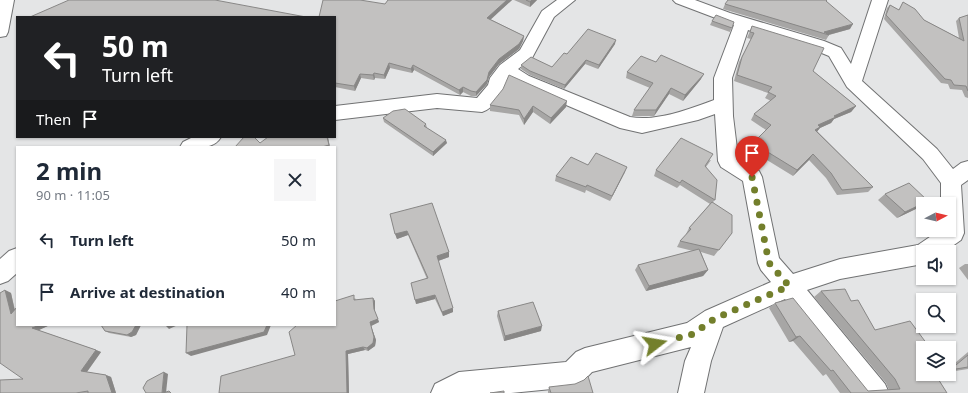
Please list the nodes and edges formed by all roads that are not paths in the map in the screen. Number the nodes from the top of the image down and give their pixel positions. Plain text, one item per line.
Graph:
1 (21, 0) edge
2 (567, 0) edge
3 (681, 0) edge
4 (880, 0) edge
5 (4, 6) edge
6 (743, 23) junction
7 (0, 32) edge
8 (506, 69) junction
9 (853, 83) junction
10 (724, 103) junction
11 (336, 113) edge
12 (209, 138) edge
13 (192, 146) edge
14 (968, 169) edge
15 (951, 181) junction
16 (936, 245) edge
17 (916, 255) edge
18 (16, 259) edge
19 (0, 274) edge
20 (789, 286) junction
21 (714, 319) junction
22 (444, 393) edge
23 (692, 393) edge
24 (876, 393) edge

1 - 5 street
2 - 8 street
3 - 6 street
4 - 9 street
5 - 7 street
6 - 9 street
6 - 10 street
8 - 10 street
8 - 11 street
9 - 15 street
10 - 20 street
12 - 13 street
14 - 15 street
15 - 16 street
17 - 20 street
18 - 19 street
20 - 21 street
20 - 24 street
21 - 22 street
21 - 23 street

